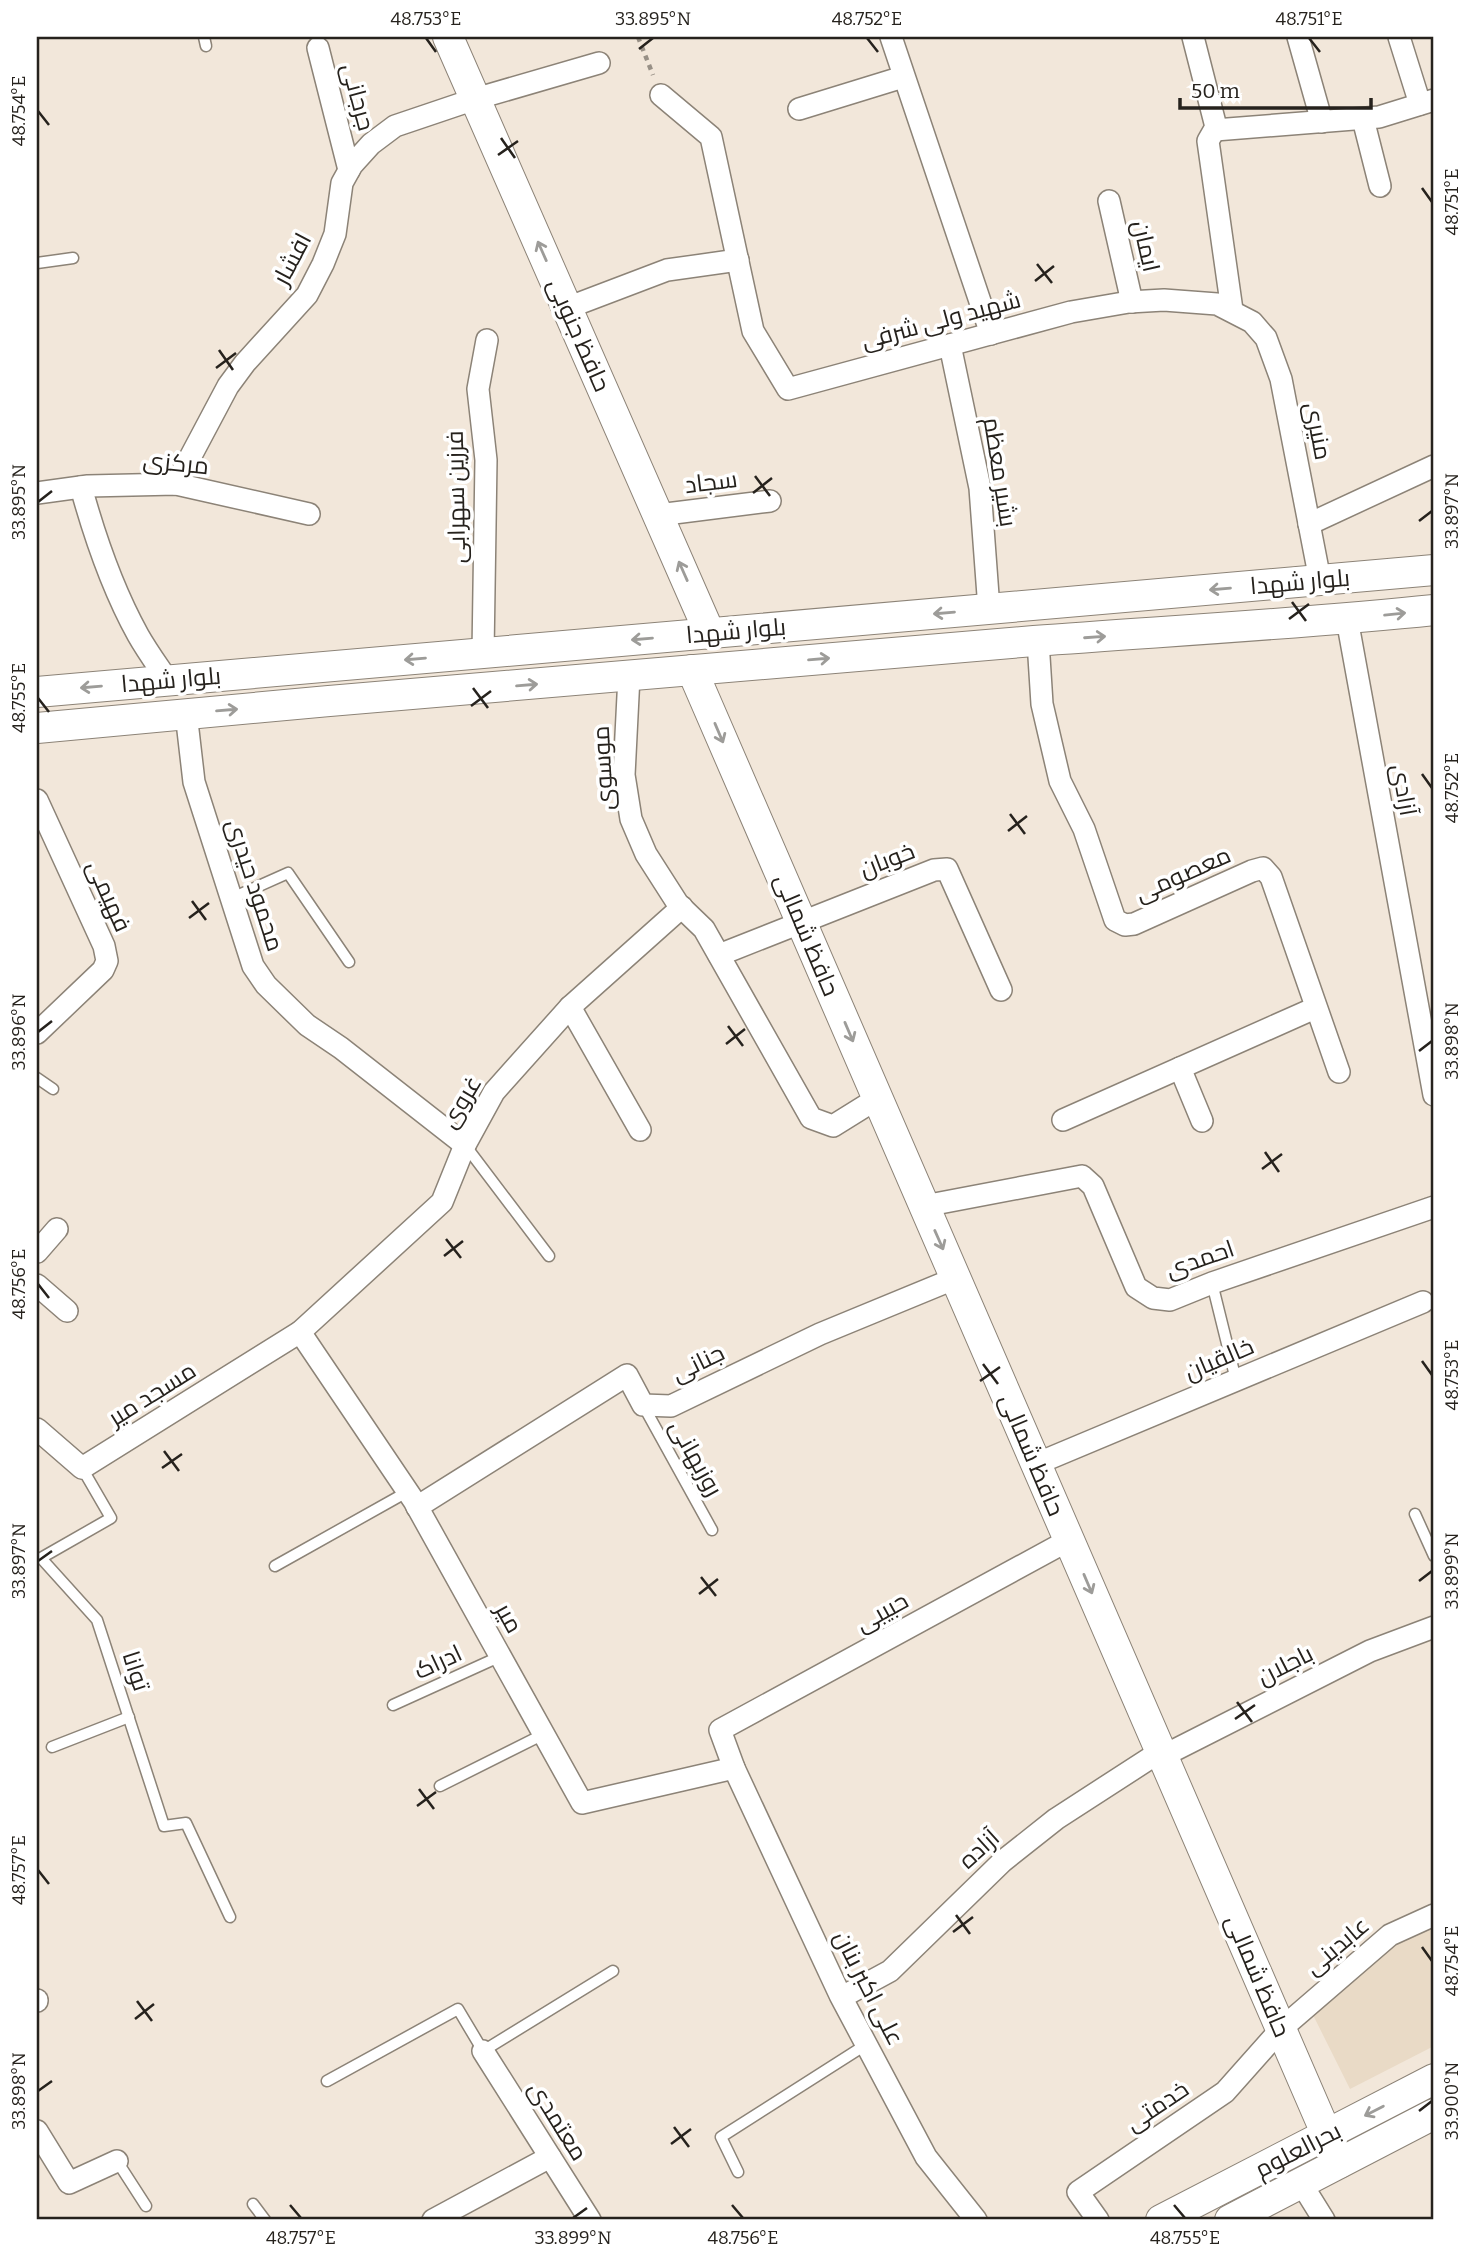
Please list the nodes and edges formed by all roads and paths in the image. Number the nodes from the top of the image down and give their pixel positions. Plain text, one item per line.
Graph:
1 (448, 37) edge
2 (638, 37) edge
3 (891, 37) edge
4 (1192, 37) edge
5 (1298, 37) edge
6 (1399, 37) edge
7 (317, 42) edge
8 (599, 63) dead end
9 (903, 77) junction
10 (662, 95) joint
11 (475, 99) junction
12 (1427, 102) edge
13 (799, 109) dead end
14 (1363, 119) junction
15 (1322, 122) junction
16 (1215, 130) junction
17 (349, 170) junction
18 (1380, 186) dead end
19 (1109, 201) dead end
20 (73, 258) dead end
21 (738, 260) junction
22 (37, 263) edge
23 (1132, 302) junction
24 (567, 308) junction
25 (1232, 310) junction
26 (991, 334) junction
27 (487, 340) dead end
28 (950, 345) junction
29 (1434, 466) edge
30 (176, 484) junction
31 (81, 486) junction
32 (37, 493) edge
33 (770, 501) dead end
34 (309, 513) dead end
35 (658, 515) junction
36 (1309, 524) junction
37 (1434, 570) edge
38 (1320, 580) junction
39 (989, 609) junction
40 (1434, 610) edge
41 (1346, 619) junction
42 (710, 634) junction
43 (1038, 641) junction
44 (483, 653) junction
45 (692, 670) junction
46 (629, 676) junction
47 (168, 681) junction
48 (37, 692) edge
49 (186, 713) junction
50 (37, 728) edge
51 (37, 800) edge
52 (232, 898) junction
53 (682, 907) junction
54 (801, 921) junction
55 (719, 955) junction
56 (349, 962) dead end
57 (1001, 990) dead end
58 (570, 1007) junction
59 (1315, 1008) junction
60 (37, 1033) edge
61 (1180, 1068) junction
62 (1339, 1072) dead end
63 (37, 1078) edge
64 (53, 1089) dead end
65 (1434, 1095) edge
66 (878, 1098) junction
67 (1063, 1120) dead end
68 (1202, 1121) dead end
69 (640, 1130) dead end
70 (465, 1145) junction
71 (924, 1206) junction
72 (1434, 1207) edge
73 (57, 1229) dead end
74 (37, 1252) edge
75 (549, 1256) dead end
76 (956, 1278) junction
77 (1212, 1283) junction
78 (37, 1285) edge
79 (1423, 1302) dead end
80 (67, 1311) dead end
81 (300, 1332) junction
82 (1236, 1380) junction
83 (643, 1405) junction
84 (37, 1429) edge
85 (1036, 1464) junction
86 (82, 1468) junction
87 (412, 1499) junction
88 (1415, 1514) dead end
89 (712, 1530) dead end
90 (1069, 1540) junction
91 (1434, 1556) edge
92 (275, 1566) dead end
93 (1434, 1627) edge
94 (500, 1656) junction
95 (393, 1705) dead end
96 (129, 1717) junction
97 (720, 1730) joint
98 (544, 1734) junction
99 (52, 1747) dead end
100 (1162, 1754) junction
101 (734, 1768) junction
102 (440, 1786) dead end
103 (1434, 1915) edge
104 (230, 1917) dead end
105 (613, 1971) dead end
106 (842, 1997) junction
107 (1281, 2029) junction
108 (867, 2044) junction
109 (483, 2051) junction
110 (1434, 2080) edge
111 (327, 2081) dead end
112 (1434, 2114) edge
113 (37, 2131) edge
114 (1326, 2135) junction
115 (550, 2157) junction
116 (117, 2161) joint
117 (1339, 2163) junction
118 (738, 2172) dead end
119 (1301, 2183) junction
120 (253, 2204) dead end
121 (146, 2206) dead end
122 (265, 2220) edge
123 (433, 2220) edge
124 (590, 2220) edge
125 (975, 2220) edge
126 (1098, 2220) edge
127 (1161, 2220) edge
128 (1230, 2220) edge
129 (1324, 2220) edge

1 - 11 main road, حافظ جنوبی
2 - 10 path
3 - 9 street
4 - 16 street
5 - 15 street
6 - 12 street
7 - 17 street, جرجانی
8 - 11 street, افشار
9 - 13 street
9 - 26 street
10 - 21 street
11 - 17 street, افشار
24 -> 11 main road, حافظ جنوبی
12 - 14 street
14 - 15 street
14 - 18 street
15 - 16 street
16 - 25 street
17 - 30 street, افشار
19 - 23 street, ایمان
20 - 22 lane
21 - 24 street
21 - 28 street, شهید ولی شرفی
23 - 25 street, شهید ولی شرفی
23 - 26 street, شهید ولی شرفی
24 - 35 main road, حافظ جنوبی
25 - 36 street, منیری
26 - 28 street, شهید ولی شرفی
27 - 44 street, فرزین سهرابی
28 - 39 street, بشیر معظم
29 - 36 street
30 - 31 street, مرکزی
30 - 34 street, مرکزی
31 - 32 street, مرکزی
31 - 47 street
33 - 35 street, سجاد
42 -> 35 main road, حافظ جنوبی
36 - 38 street, منیری
37 - 38 main road, بلوار شهدا
38 -> 39 main road, بلوار شهدا
39 -> 42 main road, بلوار شهدا
41 -> 40 main road, بلوار شهدا
43 -> 41 main road, بلوار شهدا
41 - 65 street, آزادی
42 -> 44 main road, بلوار شهدا
42 - 45 main road
45 -> 43 main road, بلوار شهدا
43 - 59 street, معصومی
44 -> 47 main road, بلوار شهدا
45 - 46 main road, بلوار شهدا
45 -> 54 main road, حافظ شمالی
49 -> 46 main road, بلوار شهدا
46 - 53 street, موسوی
47 -> 48 main road, بلوار شهدا
49 - 50 main road, بلوار شهدا
49 - 52 street, محمود حیدری
51 - 60 street, فهیمی
52 - 56 lane
52 - 70 street, محمود حیدری
53 - 55 street, موسوی
53 - 58 street, غروی
54 - 55 street
54 - 57 street, خوبان
54 -> 66 main road, حافظ شمالی
55 - 66 street, موسوی
58 - 69 street
58 - 70 street, غروی
59 - 61 street
59 - 62 street, معصومی
61 - 67 street
61 - 68 street
63 - 64 lane
66 - 71 main road, حافظ شمالی
70 - 75 lane
70 - 81 street, غروی
71 -> 76 main road, حافظ شمالی
71 - 77 street, احمدی
72 - 77 street, احمدی
73 - 74 street
76 - 83 street, جنانی
76 - 85 main road, حافظ شمالی
77 - 82 lane
78 - 80 street
79 - 82 street, خالقیان
81 - 86 street, مسجد میر
81 - 87 street, میر
82 - 85 street, خالقیان
83 - 87 street
83 - 89 lane, روزبهانی
84 - 86 street
85 - 90 main road, حافظ شمالی
86 - 96 lane, توانا
87 - 92 lane
87 - 94 street, میر
88 - 91 lane
90 - 97 street, حبیبی
90 -> 100 main road, حافظ شمالی
93 - 100 street, باجلان
94 - 95 lane, ادراک
94 - 98 street, میر
96 - 99 lane
96 - 104 lane, توانا
97 - 101 street, علی اکبر بنان
98 - 101 street, میر
98 - 102 lane
100 - 106 street, آزاده
100 - 107 main road, حافظ شمالی
101 - 106 street, علی اکبر بنان
103 - 107 street, عابدینی
105 - 109 lane
106 - 108 street, علی اکبر بنان
107 - 114 main road, حافظ شمالی
107 - 126 street, خدمتی
108 - 118 lane
108 - 125 street, علی اکبر بنان
109 - 111 lane
109 - 115 street, معتمدی
110 -> 114 main road, بحرالعلوم
112 - 117 main road, بحرالعلوم
113 - 116 street
114 - 117 main road, حافظ شمالی
114 - 127 main road, بحرالعلوم
115 - 123 street
115 - 124 street, معتمدی
116 - 121 lane
117 - 119 main road, بحرالعلوم
119 - 128 main road, بحرالعلوم
119 - 129 street
120 - 122 lane

